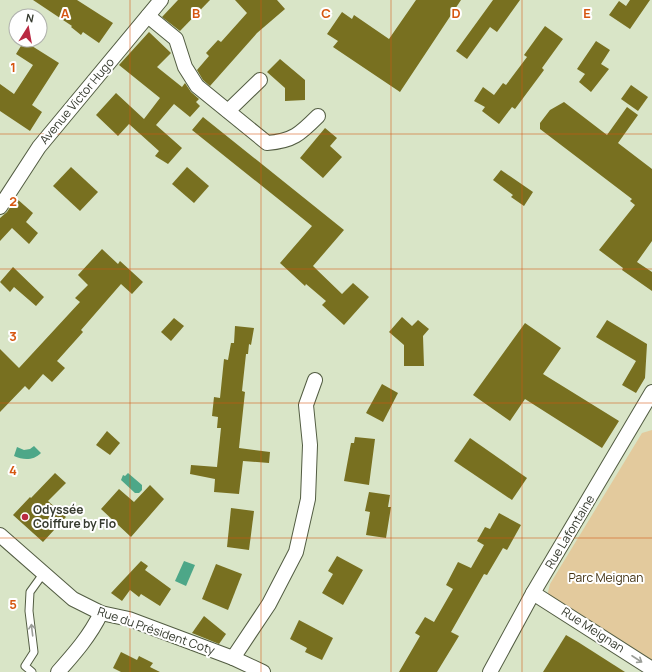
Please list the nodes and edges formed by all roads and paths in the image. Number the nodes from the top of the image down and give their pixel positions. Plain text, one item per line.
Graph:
1 (161, 0) edge
2 (148, 16) junction
3 (260, 80) dead end
4 (228, 111) junction
5 (318, 116) dead end
6 (0, 207) edge
7 (314, 380) dead end
8 (651, 399) edge
9 (0, 535) edge
10 (43, 574) junction
11 (533, 593) junction
12 (101, 613) junction
13 (236, 664) edge
14 (652, 669) edge
15 (32, 672) edge
16 (58, 672) edge
17 (263, 672) edge
18 (490, 672) edge

1 - 2 street, Avenue Victor Hugo
2 - 4 street
2 - 6 street, Avenue Victor Hugo
3 - 4 street
4 - 5 street
7 - 13 street
8 - 11 street, Rue Lafontaine
9 - 10 street, Rue du Président Coty
10 - 12 street, Rue du Président Coty
15 -> 10 lane
11 -> 14 street, Rue Meignan
11 - 18 street, Rue Lafontaine
12 - 13 street, Rue du Président Coty
12 - 16 street
13 - 17 street, Rue du Président Coty

